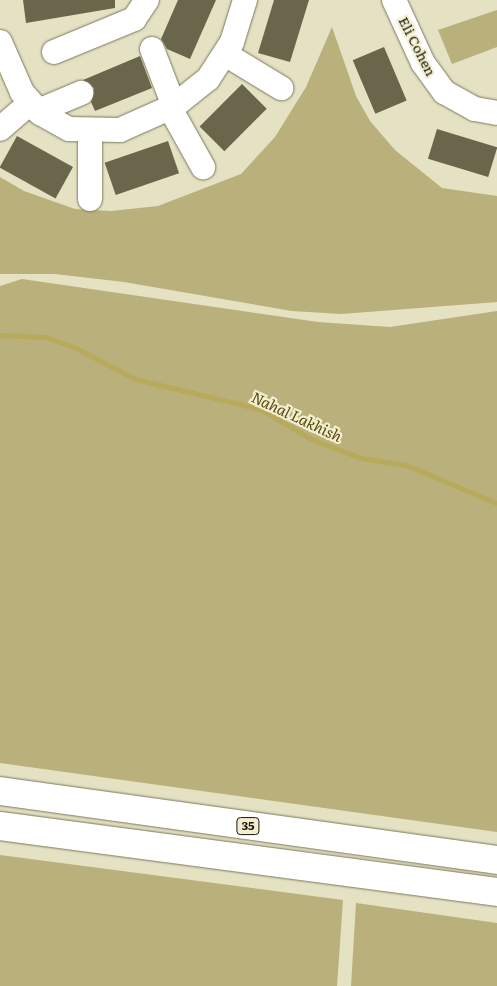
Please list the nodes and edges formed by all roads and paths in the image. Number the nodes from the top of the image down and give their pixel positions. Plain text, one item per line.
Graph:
1 (147, 0) edge
2 (245, 0) edge
3 (394, 0) edge
4 (0, 42) edge
5 (152, 49) dead end
6 (54, 52) dead end
7 (224, 54) junction
8 (281, 88) dead end
9 (81, 93) dead end
10 (34, 107) junction
11 (172, 107) junction
12 (497, 113) edge
13 (0, 129) edge
14 (90, 132) junction
15 (203, 167) dead end
16 (90, 199) dead end
17 (0, 791) edge
18 (0, 826) edge
19 (497, 860) edge
20 (497, 892) edge

1 - 6 street
2 - 7 street
3 - 12 street, Eli Cohen
4 - 10 street
5 - 11 street
7 - 8 street
7 - 11 street
9 - 10 street
10 - 13 street
10 - 14 street
11 - 14 street
11 - 15 street
14 - 16 street
17 - 19 highway, 35
18 - 20 highway

